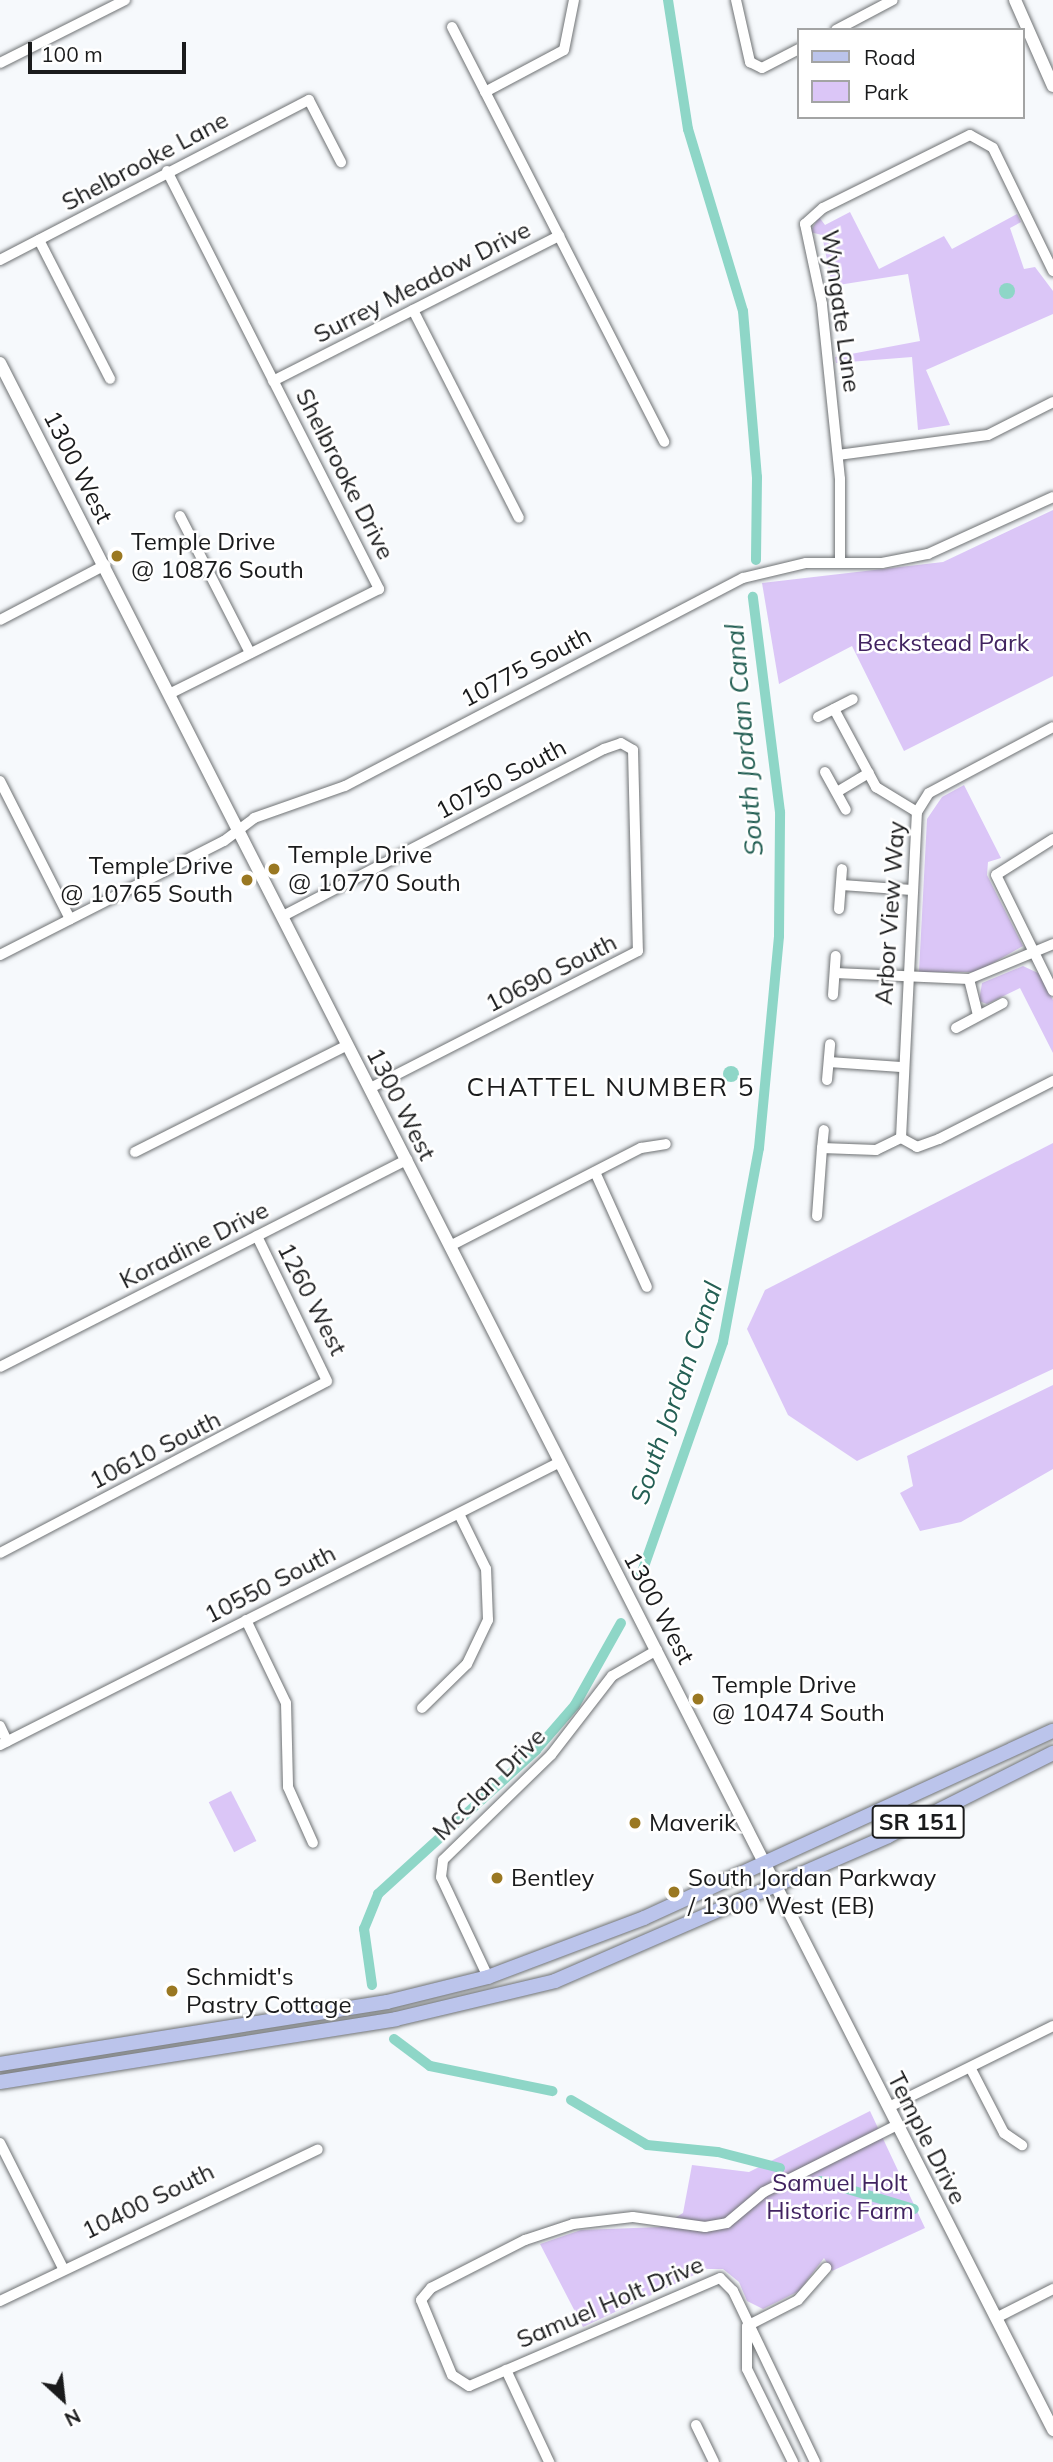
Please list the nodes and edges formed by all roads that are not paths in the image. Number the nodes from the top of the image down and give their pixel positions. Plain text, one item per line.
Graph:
1 (125, 0) edge
2 (574, 0) edge
3 (736, 0) edge
4 (893, 0) edge
5 (1015, 0) edge
6 (452, 27) dead end
7 (840, 28) edge
8 (797, 50) edge
9 (0, 63) edge
10 (1053, 86) edge
11 (485, 92) junction
12 (341, 162) dead end
13 (167, 171) junction
14 (559, 236) junction
15 (39, 240) junction
16 (1050, 258) edge
17 (0, 260) edge
18 (1053, 271) edge
19 (413, 310) junction
20 (0, 363) edge
21 (110, 379) dead end
22 (274, 381) junction
23 (1053, 402) edge
24 (664, 442) dead end
25 (838, 455) junction
26 (1053, 497) edge
27 (180, 516) dead end
28 (519, 518) dead end
29 (840, 563) junction
30 (105, 565) junction
31 (0, 620) edge
32 (250, 653) junction
33 (171, 694) junction
34 (853, 699) dead end
35 (834, 709) junction
36 (818, 717) dead end
37 (1053, 727) edge
38 (628, 744) joint
39 (825, 772) dead end
40 (869, 773) junction
41 (0, 781) edge
42 (837, 792) junction
43 (846, 810) dead end
44 (917, 812) junction
45 (238, 831) junction
46 (1053, 839) edge
47 (842, 869) dead end
48 (842, 885) junction
49 (912, 890) junction
50 (839, 909) dead end
51 (283, 916) junction
52 (70, 919) junction
53 (1053, 944) edge
54 (1035, 954) junction
55 (0, 955) edge
56 (836, 957) dead end
57 (835, 973) junction
58 (905, 979) junction
59 (968, 979) junction
60 (1053, 991) edge
61 (833, 995) dead end
62 (1003, 1003) dead end
63 (978, 1014) junction
64 (956, 1028) dead end
65 (830, 1044) dead end
66 (348, 1045) junction
67 (829, 1062) junction
68 (901, 1067) junction
69 (827, 1080) dead end
70 (1053, 1081) edge
71 (370, 1088) junction
72 (824, 1130) dead end
73 (901, 1138) junction
74 (666, 1144) dead end
75 (822, 1148) junction
76 (135, 1152) dead end
77 (407, 1160) junction
78 (595, 1172) junction
79 (817, 1216) dead end
80 (257, 1236) junction
81 (450, 1246) junction
82 (647, 1287) dead end
83 (0, 1367) edge
84 (327, 1381) joint
85 (561, 1462) junction
86 (459, 1514) junction
87 (0, 1553) edge
88 (246, 1620) junction
89 (657, 1650) junction
90 (422, 1708) dead end
91 (0, 1726) edge
92 (1053, 1731) edge
93 (4, 1743) edge
94 (1053, 1753) edge
95 (313, 1843) dead end
96 (768, 1862) junction
97 (779, 1885) junction
98 (488, 1977) junction
99 (1053, 2026) edge
100 (0, 2064) edge
101 (972, 2071) junction
102 (0, 2082) edge
103 (889, 2107) junction
104 (897, 2124) junction
105 (0, 2143) edge
106 (1022, 2145) dead end
107 (318, 2149) dead end
108 (63, 2268) junction
109 (825, 2268) dead end
110 (1053, 2289) edge
111 (0, 2301) edge
112 (996, 2318) junction
113 (747, 2326) junction
114 (506, 2370) junction
115 (696, 2425) dead end
116 (1053, 2430) edge
117 (548, 2462) edge
118 (714, 2462) edge
119 (793, 2462) edge
120 (815, 2462) edge

1 - 9 street
2 - 11 street
3 - 8 street
4 - 7 street
5 - 10 street
6 - 11 street, Surrey Meadow Drive
11 - 14 street, Surrey Meadow Drive
12 - 13 street, Shelbrooke Lane
13 - 15 street, Shelbrooke Lane
13 - 22 street, Shelbrooke Drive
14 - 19 street, Surrey Meadow Drive
14 - 24 street
15 - 17 street, Shelbrooke Lane
15 - 21 street
16 - 18 street
16 - 25 street, Wyngate Lane
19 - 22 street, Surrey Meadow Drive
19 - 28 street
20 - 30 street, 1300 West
22 - 32 street, Shelbrooke Drive
23 - 25 street
25 - 29 street, Wyngate Lane
26 - 29 street, 10775 South
27 - 32 street
29 - 45 street, 10775 South
30 - 31 street
30 - 33 street, 1300 West
32 - 33 street, Shelbrooke Drive
33 - 45 street, 1300 West
34 - 35 street
35 - 36 street
35 - 40 street
37 - 44 street, Arbor View Way
38 - 51 street, 10750 South
38 - 71 street, 10690 South
39 - 42 street
40 - 42 street
40 - 44 street
41 - 52 street
42 - 43 street
44 - 49 street, Arbor View Way
45 - 51 street, 1300 West
45 - 52 street, 10775 South
46 - 54 street
47 - 48 street
48 - 49 street
48 - 50 street
49 - 58 street, Arbor View Way
51 - 66 street, 1300 West
52 - 55 street, 10775 South
53 - 54 street
54 - 59 street
54 - 60 street
56 - 57 street
57 - 58 street
57 - 61 street
58 - 59 street
58 - 68 street, Arbor View Way
59 - 63 street
62 - 63 street
63 - 64 street
65 - 67 street
66 - 71 street, 1300 West
66 - 76 street
67 - 68 street
67 - 69 street
68 - 73 street, Arbor View Way
70 - 73 street
71 - 77 street, 1300 West
72 - 75 street
73 - 75 street
74 - 78 street
75 - 79 street
77 - 80 street, Koradine Drive
77 - 81 street, 1300 West
78 - 81 street
78 - 82 street
80 - 83 street, Koradine Drive
80 - 84 street, 1260 West
81 - 85 street, 1300 West
84 - 87 street, 10610 South
85 - 86 street, 10550 South
85 - 89 street, 1300 West
86 - 88 street, 10550 South
86 - 90 street
88 - 93 street, 10550 South
88 - 95 street
89 - 96 street, 1300 West
89 - 98 street, McClan Drive
91 - 93 street
92 - 96 main road, SR 151
94 - 97 main road, SR 151
96 - 97 street, Temple Drive
96 - 98 main road, SR 151
97 - 102 main road, SR 151
97 - 103 street, Temple Drive
98 - 100 main road, SR 151
99 - 101 street
101 - 103 street
101 - 106 street
103 - 104 street, Temple Drive
104 - 112 street, Temple Drive
104 - 114 street, Samuel Holt Drive
105 - 108 street
107 - 108 street, 10400 South
108 - 111 street, 10400 South
109 - 113 street
110 - 112 street
112 - 116 street, Temple Drive
113 - 114 street, Samuel Holt Drive
113 - 119 street, Samuel Holt Drive
113 - 120 street, Samuel Holt Drive
114 - 117 street
115 - 118 street

